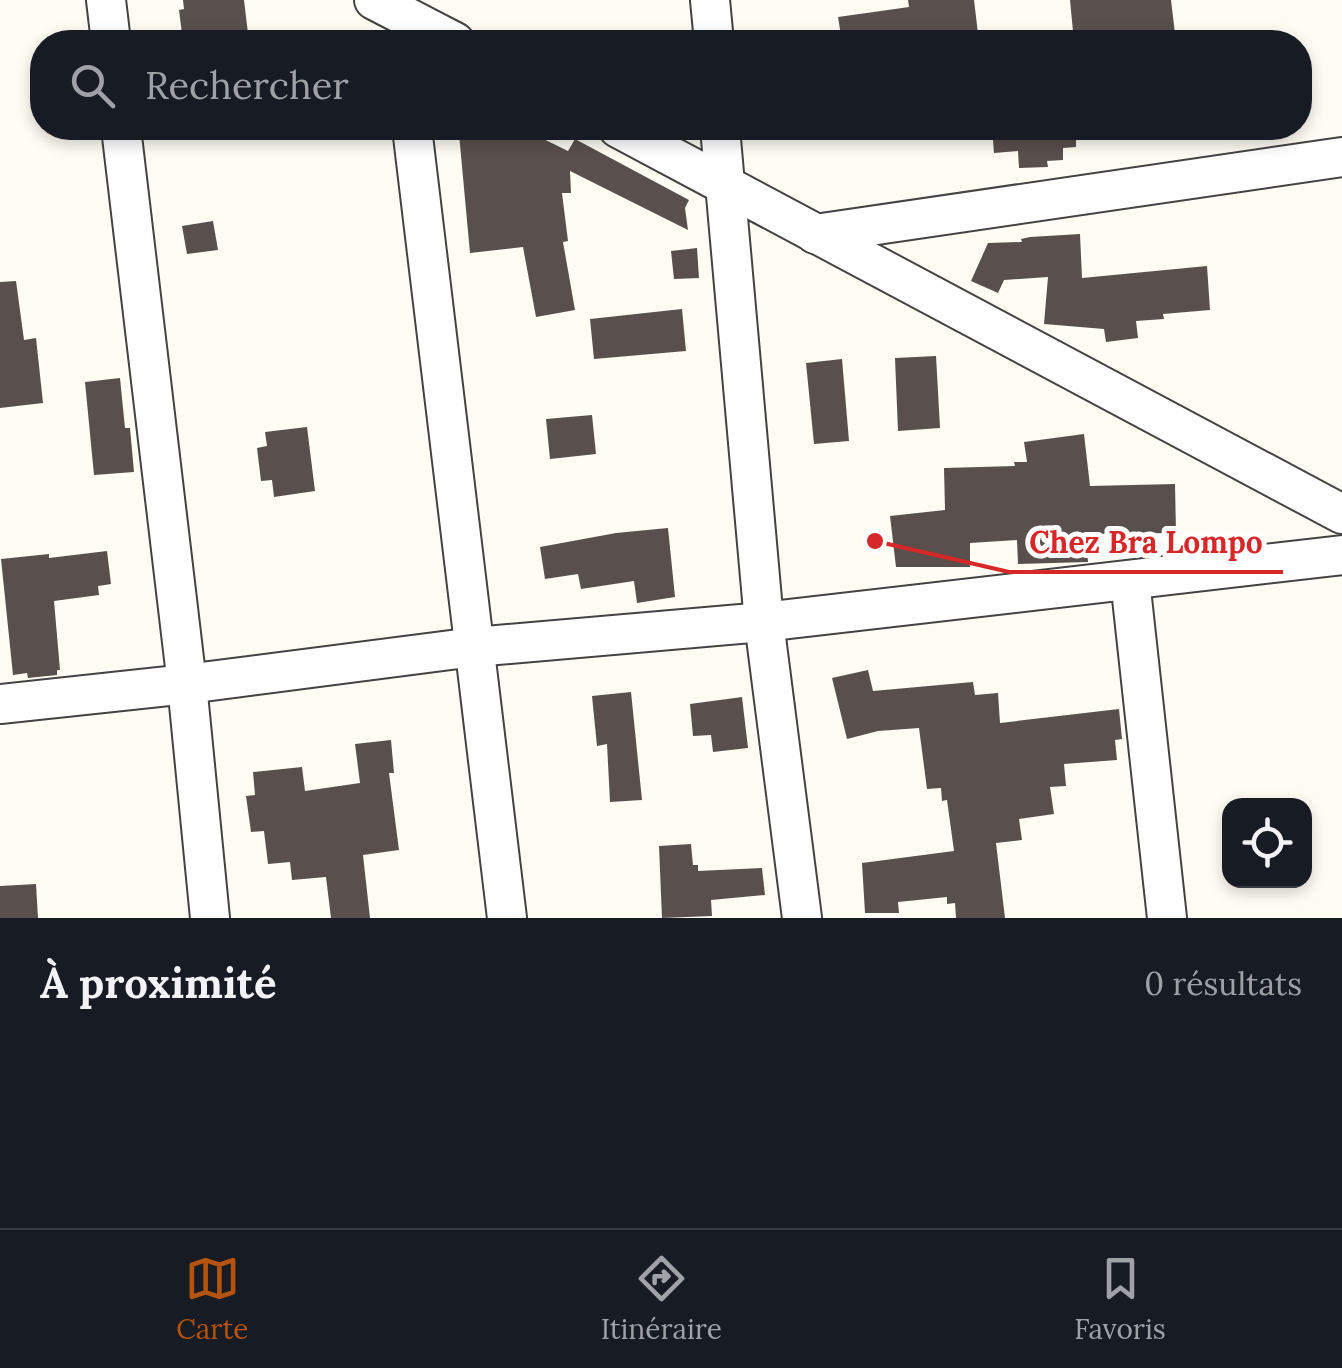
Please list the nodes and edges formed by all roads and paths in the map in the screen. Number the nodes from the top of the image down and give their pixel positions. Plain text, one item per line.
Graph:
1 (106, 0) edge
2 (710, 0) edge
3 (392, 14) edge
4 (110, 30) edge
5 (429, 30) edge
6 (713, 30) edge
7 (123, 140) edge
8 (413, 140) edge
9 (641, 140) edge
10 (721, 140) edge
11 (1342, 157) edge
12 (725, 183) junction
13 (815, 234) junction
14 (1342, 514) edge
15 (1342, 555) edge
16 (1130, 580) junction
17 (764, 622) junction
18 (474, 646) junction
19 (187, 684) junction
20 (0, 704) edge
21 (210, 918) edge
22 (507, 918) edge
23 (802, 918) edge
24 (1168, 918) edge

1 - 4 street
2 - 6 street
3 - 5 street
7 - 19 street
8 - 18 street
9 - 12 street
10 - 12 street
11 - 13 street
12 - 13 street
12 - 17 street
13 - 14 street
15 - 16 street
16 - 17 street
16 - 24 street
17 - 18 street
17 - 23 street
18 - 19 street
18 - 22 street
19 - 20 street
19 - 21 street

